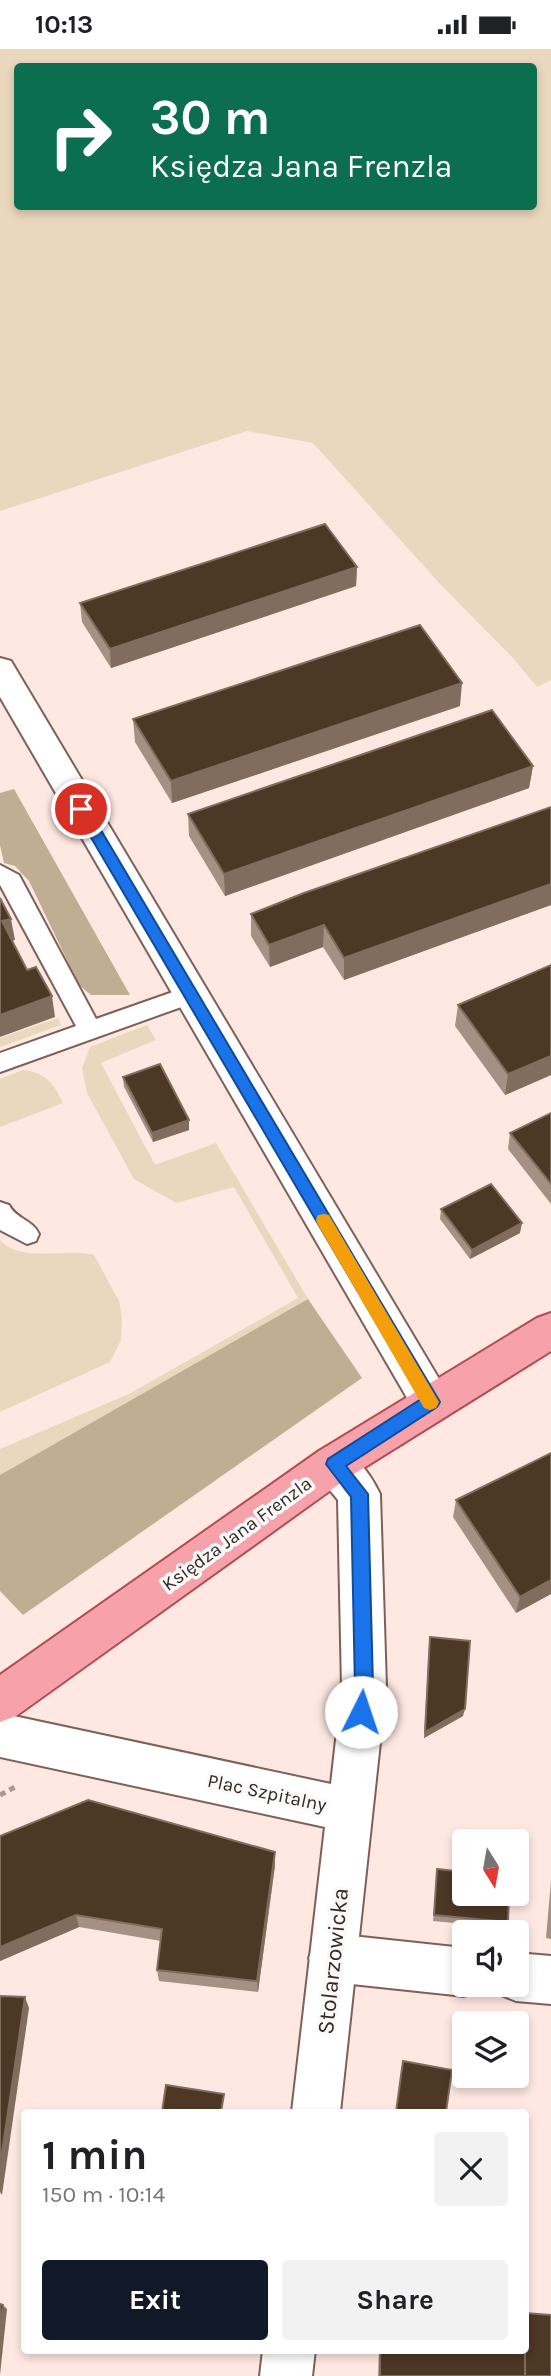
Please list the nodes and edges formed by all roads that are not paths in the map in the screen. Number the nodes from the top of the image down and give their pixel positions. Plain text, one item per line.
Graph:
1 (0, 669) edge
2 (0, 873) edge
3 (190, 995) junction
4 (90, 1030) junction
5 (0, 1063) edge
6 (0, 1212) edge
7 (27, 1234) dead end
8 (551, 1330) edge
9 (431, 1402) junction
10 (334, 1464) junction
11 (0, 1701) edge
12 (0, 1735) edge
13 (349, 1810) junction
14 (333, 1958) junction
15 (452, 1971) edge
16 (529, 1978) edge
17 (551, 1980) edge
18 (316, 2109) edge
19 (289, 2354) edge
20 (286, 2376) edge

1 - 3 street
2 - 4 lane
3 - 4 lane
3 - 9 street
4 - 5 lane
6 - 7 lane
8 - 9 main road, Księdza Jana Frenzla
9 - 10 main road, Księdza Jana Frenzla
10 - 11 main road, Księdza Jana Frenzla
10 - 13 street, Plac Szpitalny
12 - 13 street, Plac Szpitalny
13 - 14 street, Stolarzowicka
14 - 15 street
14 - 18 street, Stolarzowicka
16 - 17 street
19 - 20 street

